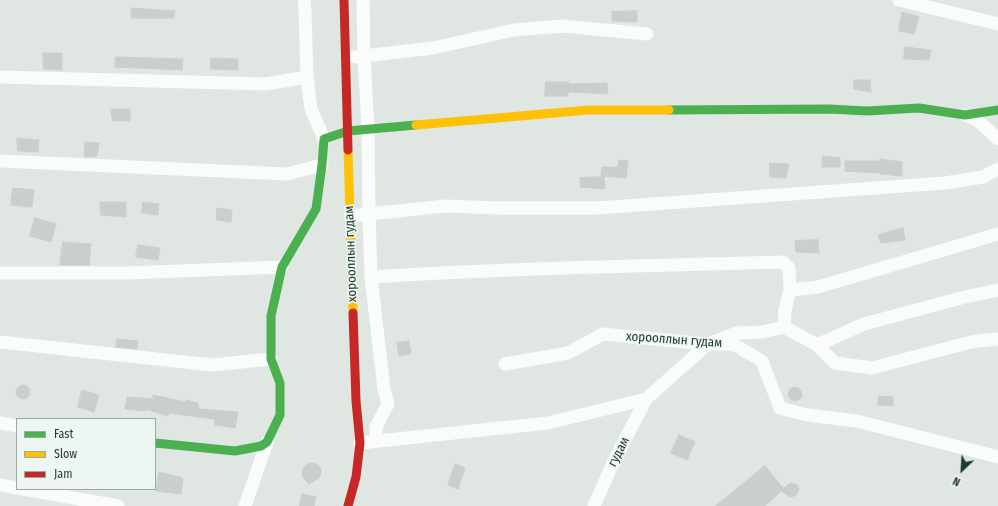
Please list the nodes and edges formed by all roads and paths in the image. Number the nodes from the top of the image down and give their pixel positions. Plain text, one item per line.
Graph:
1 (304, 0) edge
2 (344, 0) edge
3 (363, 0) edge
4 (899, 0) edge
5 (998, 24) edge
6 (647, 34) dead end
7 (364, 56) junction
8 (346, 58) junction
9 (0, 77) edge
10 (307, 77) junction
11 (998, 110) edge
12 (965, 115) junction
13 (368, 129) junction
14 (348, 131) junction
15 (998, 138) edge
16 (324, 139) junction
17 (0, 161) edge
18 (322, 165) junction
19 (998, 169) edge
20 (369, 214) junction
21 (350, 216) junction
22 (998, 234) edge
23 (282, 267) junction
24 (0, 273) edge
25 (371, 278) junction
26 (790, 290) junction
27 (998, 290) edge
28 (784, 327) junction
29 (998, 339) edge
30 (0, 342) edge
31 (708, 344) junction
32 (817, 345) junction
33 (271, 358) junction
34 (505, 364) dead end
35 (646, 400) junction
36 (0, 423) edge
37 (16, 426) edge
38 (376, 441) junction
39 (267, 442) junction
40 (156, 443) edge
41 (360, 443) junction
42 (998, 457) edge
43 (0, 485) edge
44 (16, 488) edge
45 (29, 490) edge
46 (118, 506) edge
47 (245, 506) edge
48 (348, 506) edge
49 (594, 506) edge

1 - 10 street
2 - 8 street, хорооллын гудам
3 - 7 street
4 - 5 street
6 - 7 street
7 - 8 street
7 - 13 street
8 - 14 street, хорооллын гудам
9 - 10 street
10 - 16 street
11 - 12 street
12 - 13 street
12 - 15 street
13 - 14 street
13 - 20 street
14 - 16 street
14 - 21 street, хорооллын гудам
16 - 18 street
17 - 18 street
18 - 23 street
19 - 20 street
20 - 21 street
20 - 25 street
21 - 41 street, хорооллын гудам
22 - 26 street
23 - 24 street
23 - 33 street
25 - 26 street
25 - 38 street
26 - 28 street
27 - 32 street
28 - 31 street
28 - 32 street
29 - 32 street
30 - 33 street
31 - 34 street, хорооллын гудам
31 - 35 street
31 - 42 street, хорооллын гудам
33 - 39 street
35 - 38 street
35 - 49 street, гудам
36 - 37 street
38 - 41 street
39 - 40 street
39 - 47 street
41 - 48 street, хорооллын гудам
43 - 44 street
45 - 46 street

